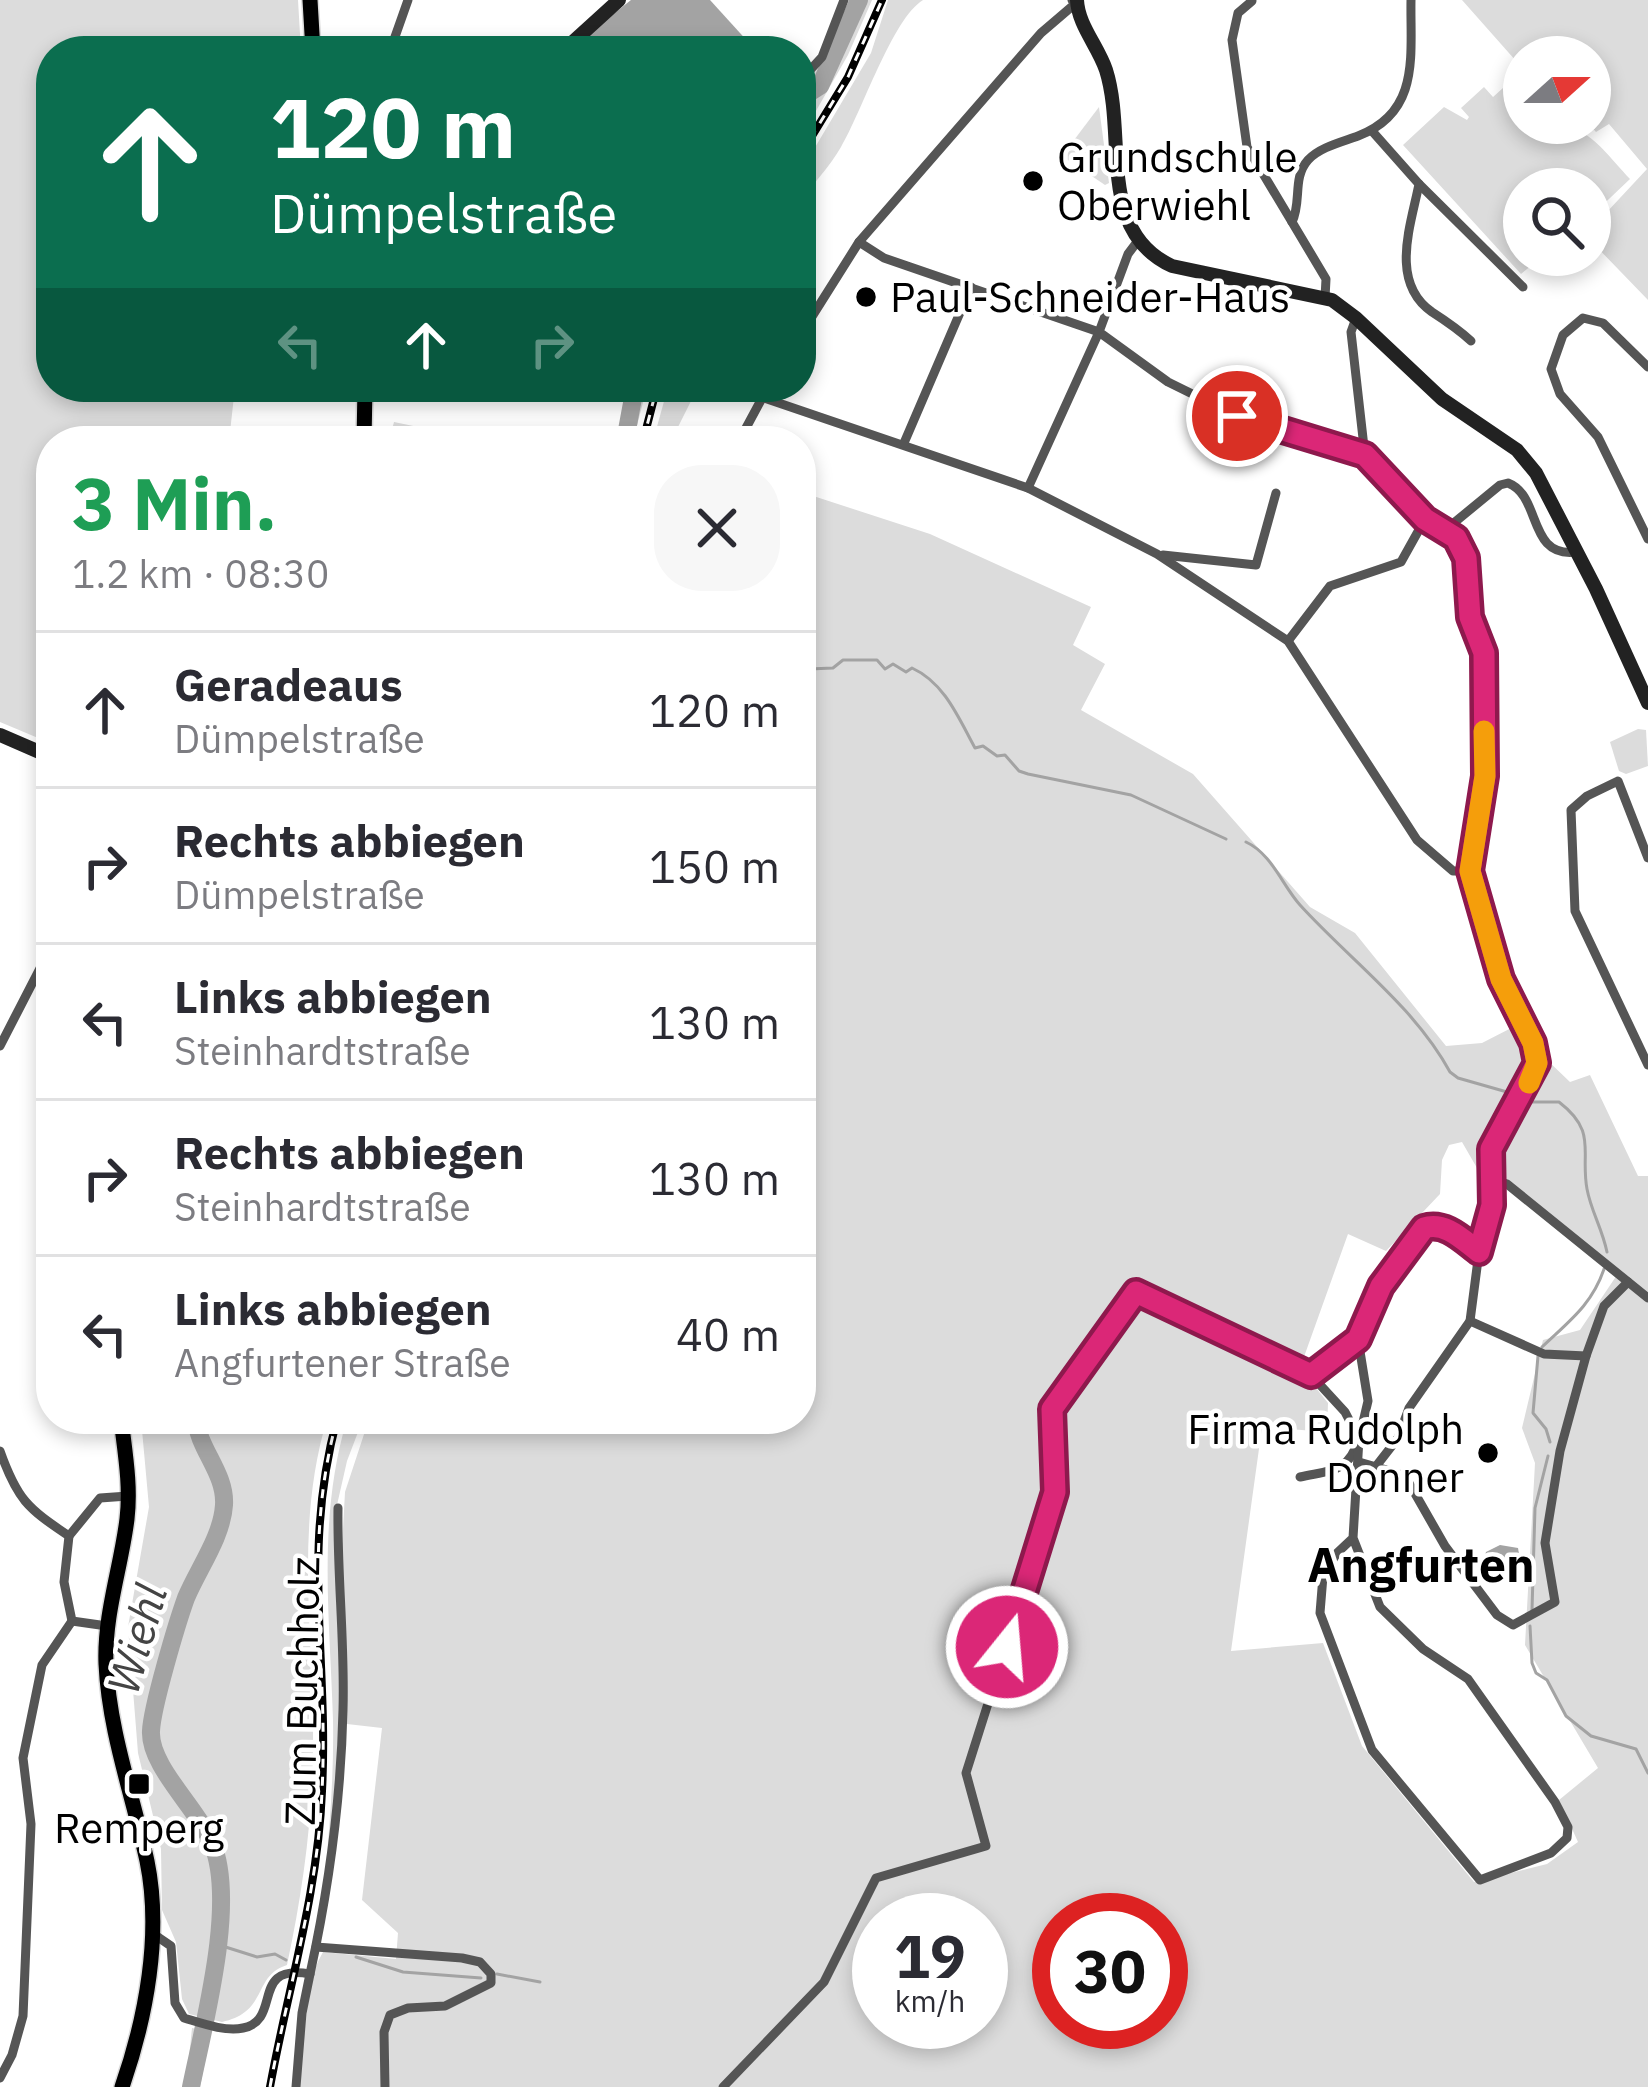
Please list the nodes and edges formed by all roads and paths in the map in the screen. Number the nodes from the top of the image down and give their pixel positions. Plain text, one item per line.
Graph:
1 (310, 0) edge
2 (408, 0) edge
3 (619, 0) edge
4 (844, 0) edge
5 (1412, 0) edge
6 (1075, 1) edge
7 (1252, 2) edge
8 (312, 36) edge
9 (395, 36) edge
10 (579, 36) edge
11 (816, 64) edge
12 (1372, 131) junction
13 (1419, 184) junction
14 (1292, 222) junction
15 (859, 242) junction
16 (1137, 242) junction
17 (971, 287) junction
18 (1523, 287) dead end
19 (1325, 298) junction
20 (816, 310) edge
21 (1357, 318) junction
22 (1100, 332) junction
23 (1472, 340) dead end
24 (1648, 367) edge
25 (792, 402) edge
26 (904, 443) junction
27 (1365, 455) junction
28 (1028, 488) junction
29 (1276, 493) dead end
30 (1425, 519) junction
31 (1444, 531) junction
32 (1648, 539) edge
33 (1576, 552) junction
34 (1157, 554) junction
35 (1288, 641) junction
36 (1648, 704) edge
37 (0, 735) edge
38 (36, 751) edge
39 (1648, 858) edge
40 (1470, 871) junction
41 (36, 974) edge
42 (4, 1032) edge
43 (0, 1046) edge
44 (1648, 1065) edge
45 (1492, 1179) junction
46 (1479, 1252) junction
47 (1628, 1282) junction
48 (1648, 1298) edge
49 (1470, 1321) junction
50 (1358, 1339) junction
51 (1586, 1356) junction
52 (1311, 1375) junction
53 (122, 1434) edge
54 (1359, 1438) junction
55 (0, 1451) edge
56 (1359, 1462) junction
57 (1377, 1466) junction
58 (1300, 1477) dead end
59 (128, 1496) junction
60 (338, 1508) dead end
61 (69, 1536) junction
62 (1353, 1538) junction
63 (72, 1621) junction
64 (107, 1625) junction
65 (151, 1933) junction
66 (316, 1947) junction
67 (310, 1974) junction
68 (0, 2078) edge
69 (122, 2087) edge
70 (296, 2087) edge
71 (385, 2087) edge
72 (723, 2087) edge

1 - 8 main road
2 - 9 street
3 - 10 main road
4 - 11 street
5 - 12 street
6 - 15 street
6 - 16 main road
7 - 14 street
12 - 13 street
12 - 14 street
13 - 18 street
13 - 23 street
14 - 19 street
15 - 17 street
15 - 20 street
16 - 19 main road
16 - 22 street
17 - 22 street
17 - 26 street
19 - 21 main road
21 - 27 street
21 - 33 main road
22 - 27 street
22 - 28 street
24 - 32 street
25 - 26 street
26 - 28 street
27 - 30 street
28 - 34 street
29 - 34 street
30 - 31 street
30 - 35 street
31 - 33 street
31 - 40 street
33 - 36 main road
34 - 35 street
35 - 40 street
37 - 38 main road
39 - 44 street
40 - 45 street
41 - 42 street
42 - 43 street
45 - 46 street
45 - 47 street
46 - 49 street
46 - 50 street
47 - 48 street
47 - 51 street
49 - 51 street
49 - 57 street
50 - 52 street
50 - 54 street
51 - 57 street
52 - 54 street
52 - 72 street
53 - 59 main road
54 - 56 street
54 - 58 street
55 - 61 street
56 - 57 street
56 - 62 street
59 - 61 street
59 - 64 main road
60 - 66 street, Zum Buchholz
61 - 63 street
62 - 62 street
63 - 64 street
63 - 68 street
64 - 65 main road
65 - 67 street
65 - 69 main road
66 - 67 street, Zum Buchholz
66 - 71 street
67 - 70 street, Zum Buchholz

